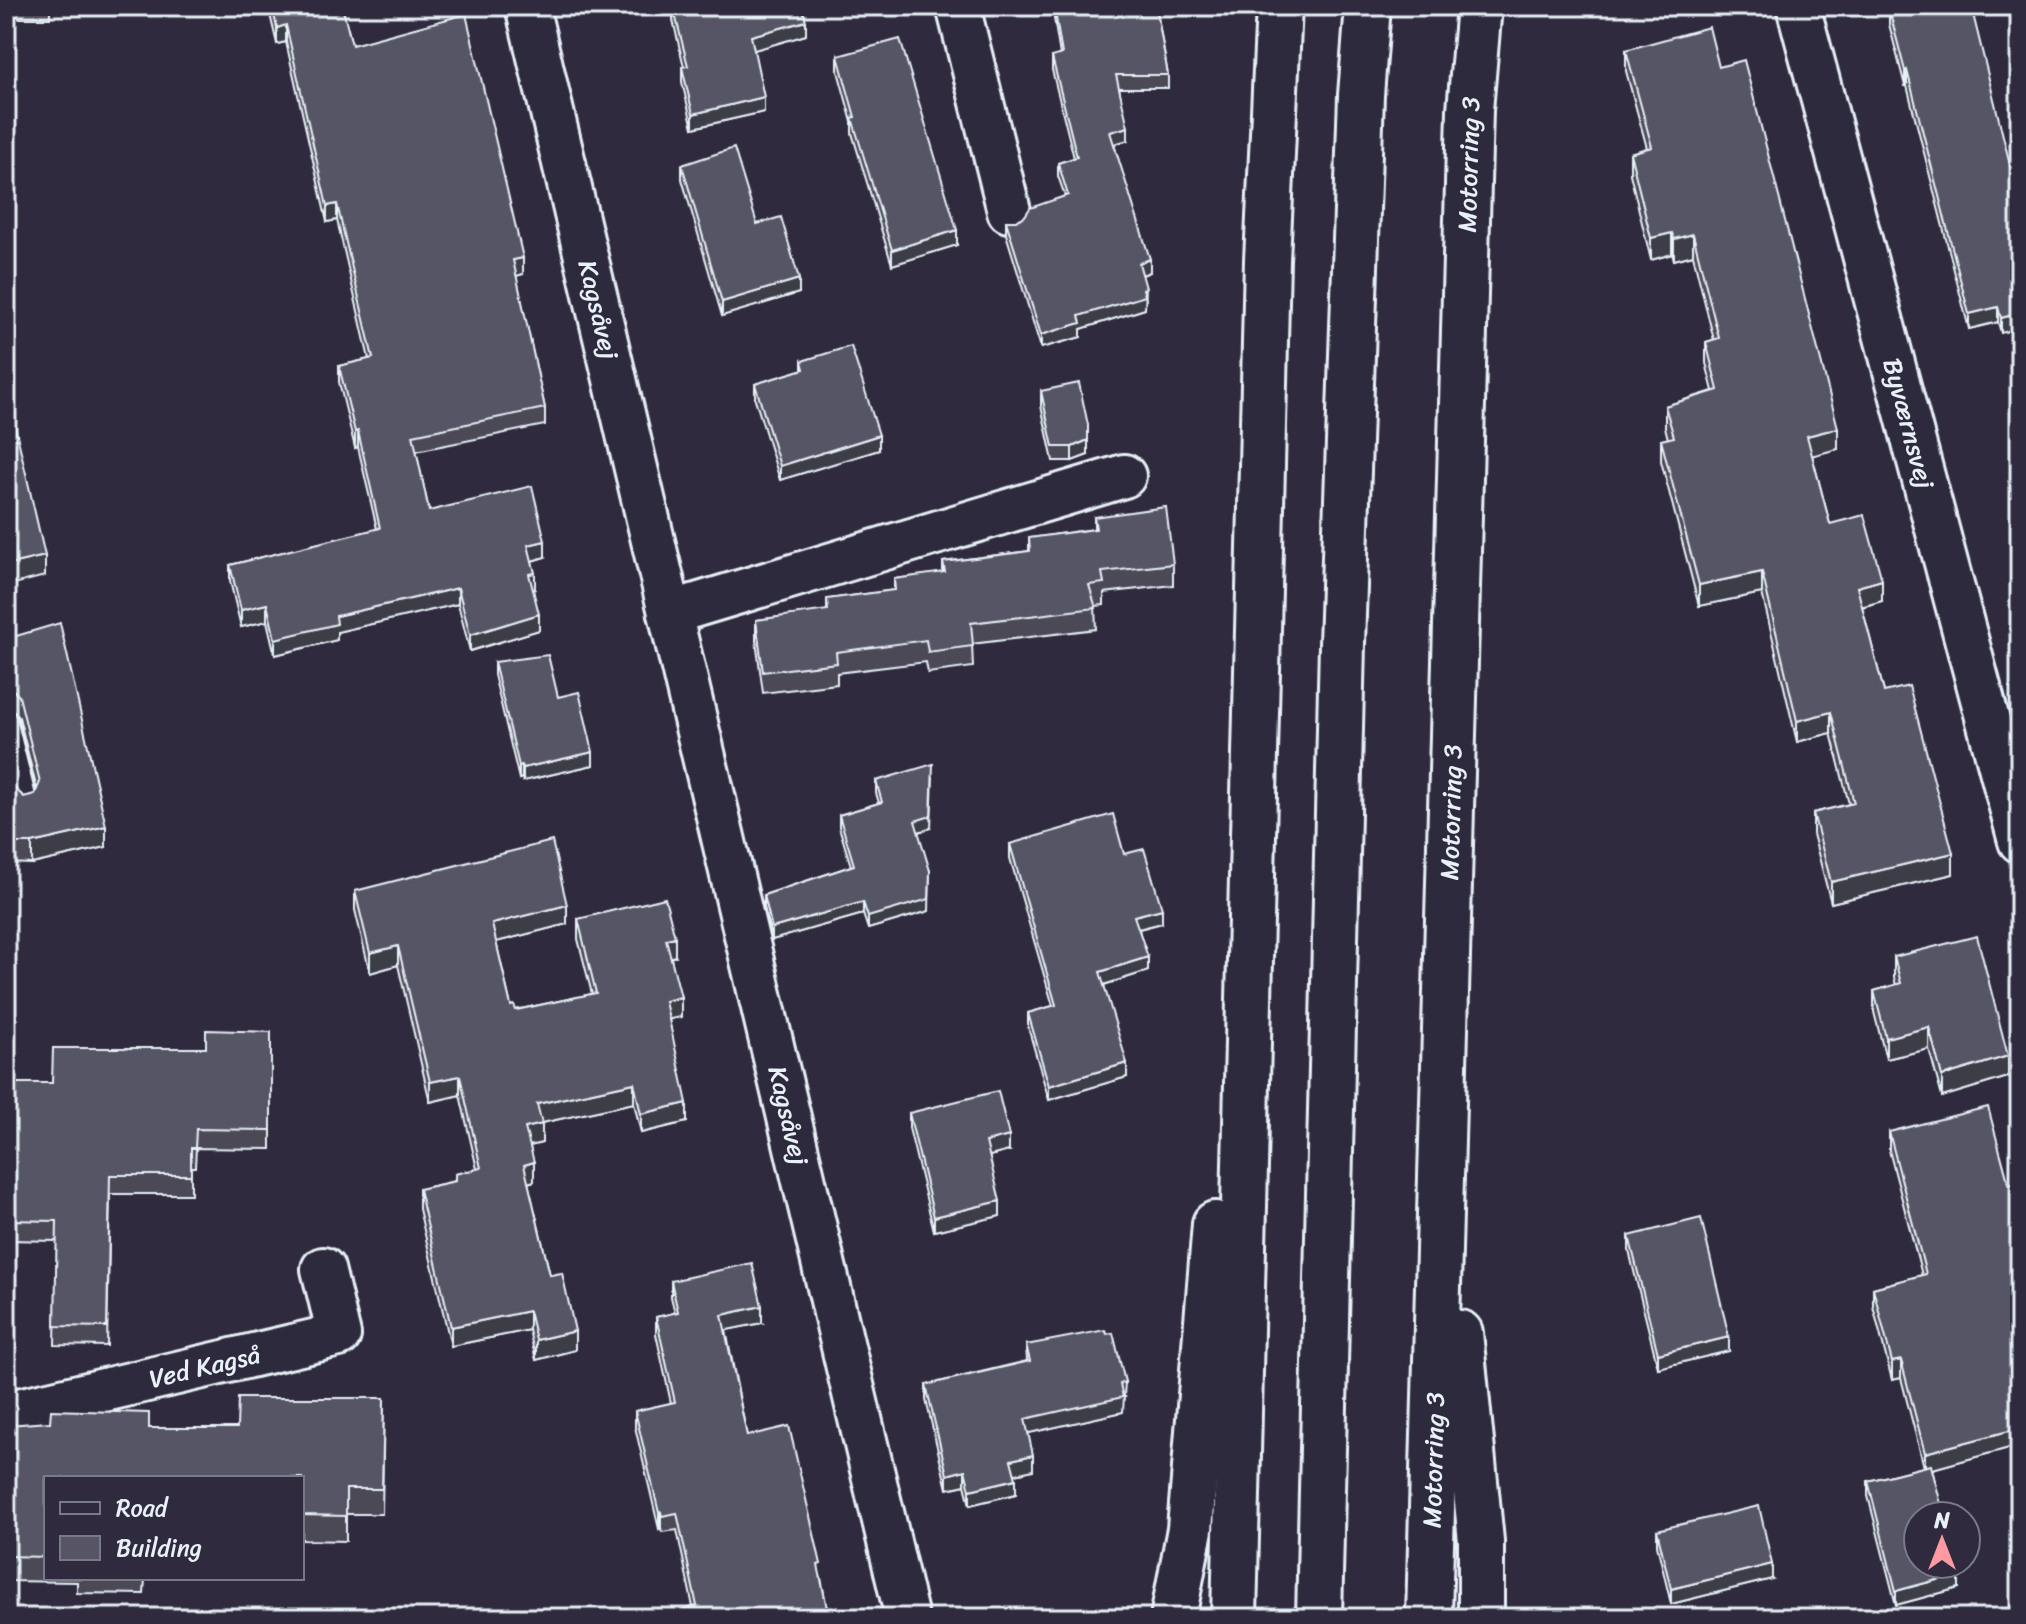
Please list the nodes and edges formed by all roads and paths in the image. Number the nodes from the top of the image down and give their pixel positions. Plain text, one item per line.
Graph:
1 (527, 6) edge
2 (958, 6) edge
3 (1279, 6) edge
4 (1368, 6) edge
5 (1479, 6) edge
6 (1798, 6) edge
7 (1009, 211) dead end
8 (1124, 476) dead end
9 (670, 613) junction
10 (6, 720) edge
11 (27, 805) edge
12 (2020, 841) edge
13 (1250, 903) junction
14 (1441, 1149) junction
15 (323, 1269) dead end
16 (6, 1413) edge
17 (907, 1618) edge
18 (1173, 1618) edge
19 (1234, 1618) edge
20 (1319, 1618) edge
21 (1429, 1618) edge
22 (1481, 1618) edge

1 - 9 street, Kagsåvej
2 - 7 street
3 - 13 highway
4 - 20 highway
5 - 14 highway, Motorring 3
6 - 12 street, Byværnsvej
8 - 9 street
9 - 17 street, Kagsåvej
10 - 11 lane
13 - 18 highway
13 - 19 highway
14 - 21 highway, Motorring 3
14 - 22 highway
15 - 16 street, Ved Kagså

